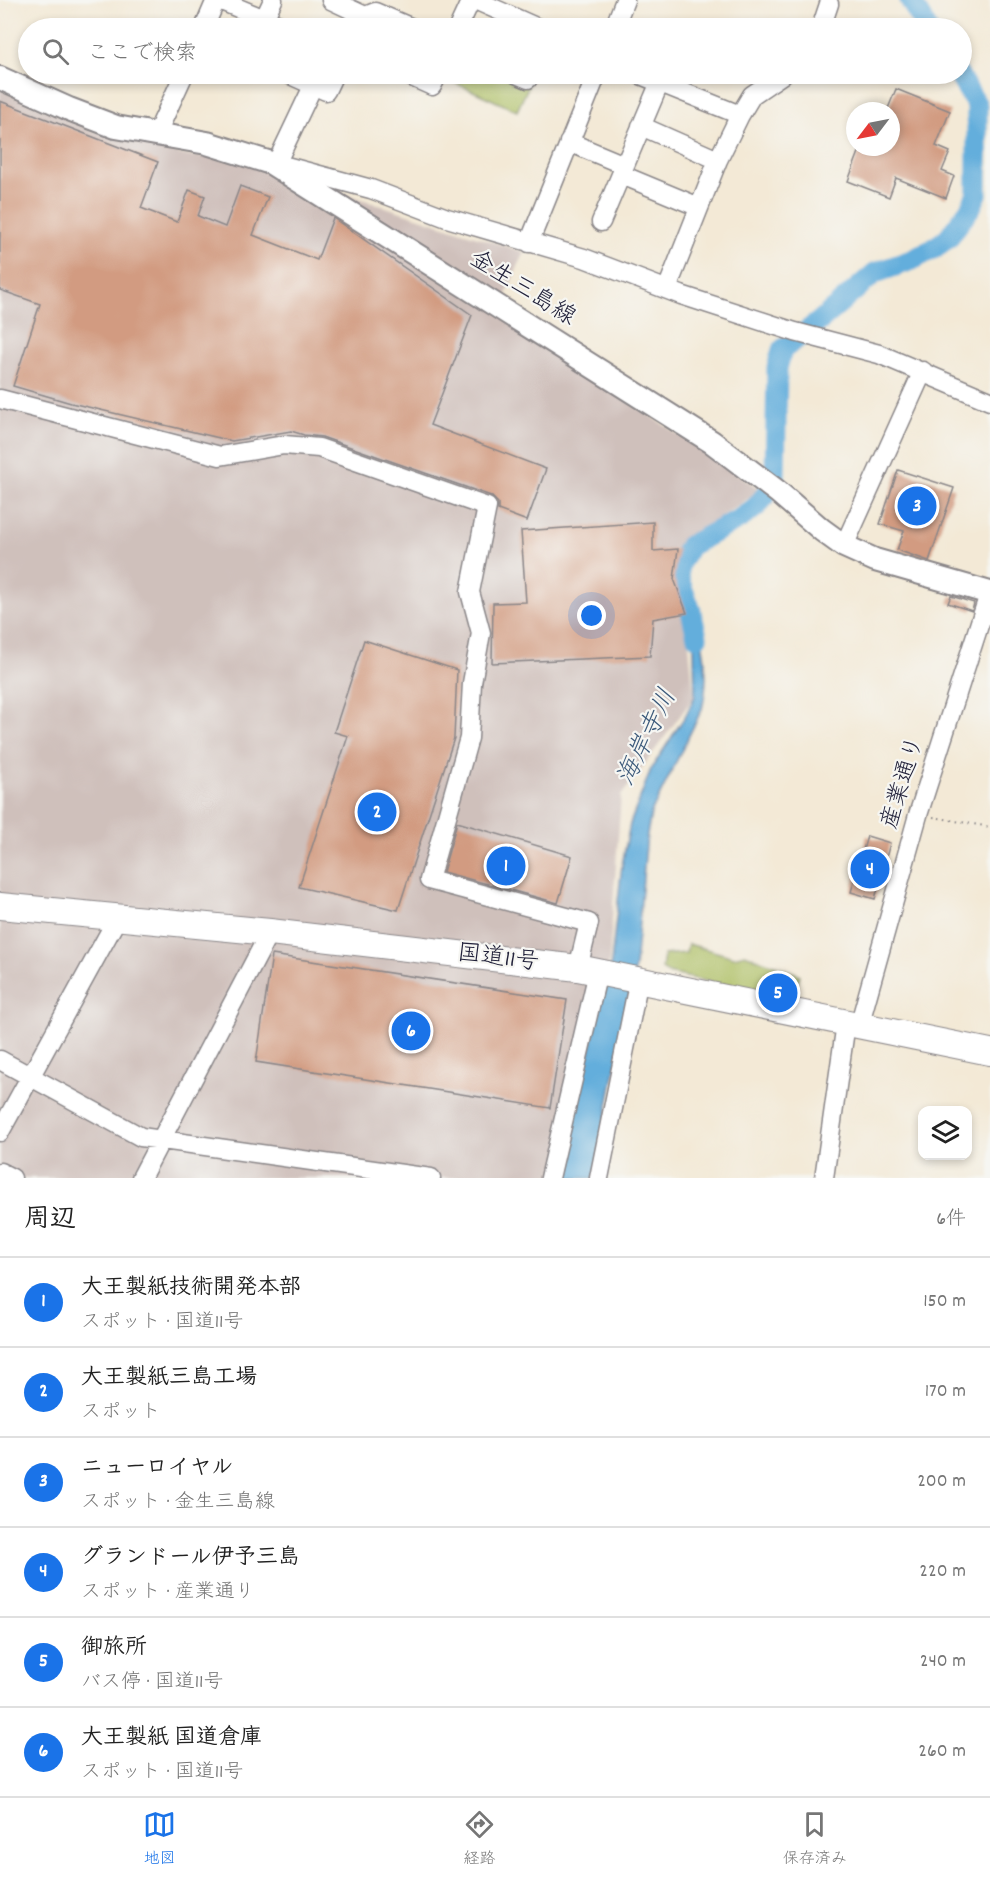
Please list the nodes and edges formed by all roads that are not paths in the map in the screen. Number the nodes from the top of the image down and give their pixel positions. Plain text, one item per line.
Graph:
1 (218, 0) edge
2 (273, 0) edge
3 (331, 0) edge
4 (471, 0) edge
5 (475, 0) edge
6 (625, 0) edge
7 (829, 4) dead end
8 (368, 14) edge
9 (209, 18) edge
10 (252, 18) edge
11 (266, 18) edge
12 (463, 18) edge
13 (516, 18) edge
14 (618, 18) edge
15 (824, 18) edge
16 (0, 78) edge
17 (179, 84) edge
18 (309, 84) edge
19 (324, 84) edge
20 (593, 84) edge
21 (659, 84) edge
22 (665, 84) edge
23 (769, 84) edge
24 (319, 89) junction
25 (740, 115) junction
26 (641, 126) junction
27 (156, 135) junction
28 (569, 142) junction
29 (718, 160) junction
30 (274, 163) junction
31 (623, 170) junction
32 (699, 207) junction
33 (601, 222) dead end
34 (529, 243) junction
35 (667, 290) junction
36 (922, 371) junction
37 (0, 399) edge
38 (990, 401) edge
39 (844, 546) junction
40 (990, 592) edge
41 (0, 906) edge
42 (117, 917) junction
43 (270, 932) junction
44 (595, 971) junction
45 (636, 979) junction
46 (852, 1024) junction
47 (990, 1052) edge
48 (0, 1060) edge
49 (30, 1077) junction
50 (0, 1132) edge
51 (162, 1140) junction
52 (0, 1172) edge
53 (12, 1178) edge
54 (141, 1178) edge
55 (431, 1178) edge
56 (550, 1178) edge
57 (600, 1178) edge
58 (824, 1178) edge

1 - 9 street
1 - 10 street
2 - 11 street
3 - 8 street
4 - 12 street
5 - 13 street
6 - 14 street
7 - 15 street
16 - 27 main road, 金生三島線
17 - 27 street
18 - 24 street
19 - 24 street
20 - 28 street
21 - 26 street
22 - 25 street
23 - 25 street
24 - 30 street
25 - 29 street
26 - 29 street
26 - 31 street
27 - 30 main road, 金生三島線
28 - 31 street
28 - 34 street
29 - 32 street
30 - 34 street
30 - 39 main road, 金生三島線
31 - 32 street
31 - 33 street
32 - 35 street
34 - 35 street
35 - 36 street
36 - 38 street
36 - 39 street
37 - 44 street
39 - 40 main road, 金生三島線
40 - 46 street, 産業通り
41 - 42 highway, 国道11号
42 - 43 highway, 国道11号
42 - 49 street
43 - 44 highway, 国道11号
43 - 51 street
44 - 45 highway, 国道11号
44 - 56 street
45 - 46 highway, 国道11号
45 - 57 street
46 - 47 highway, 国道11号
46 - 58 street, 産業通り
48 - 49 street
49 - 50 street
49 - 51 street
51 - 54 street
51 - 55 street
52 - 53 street

